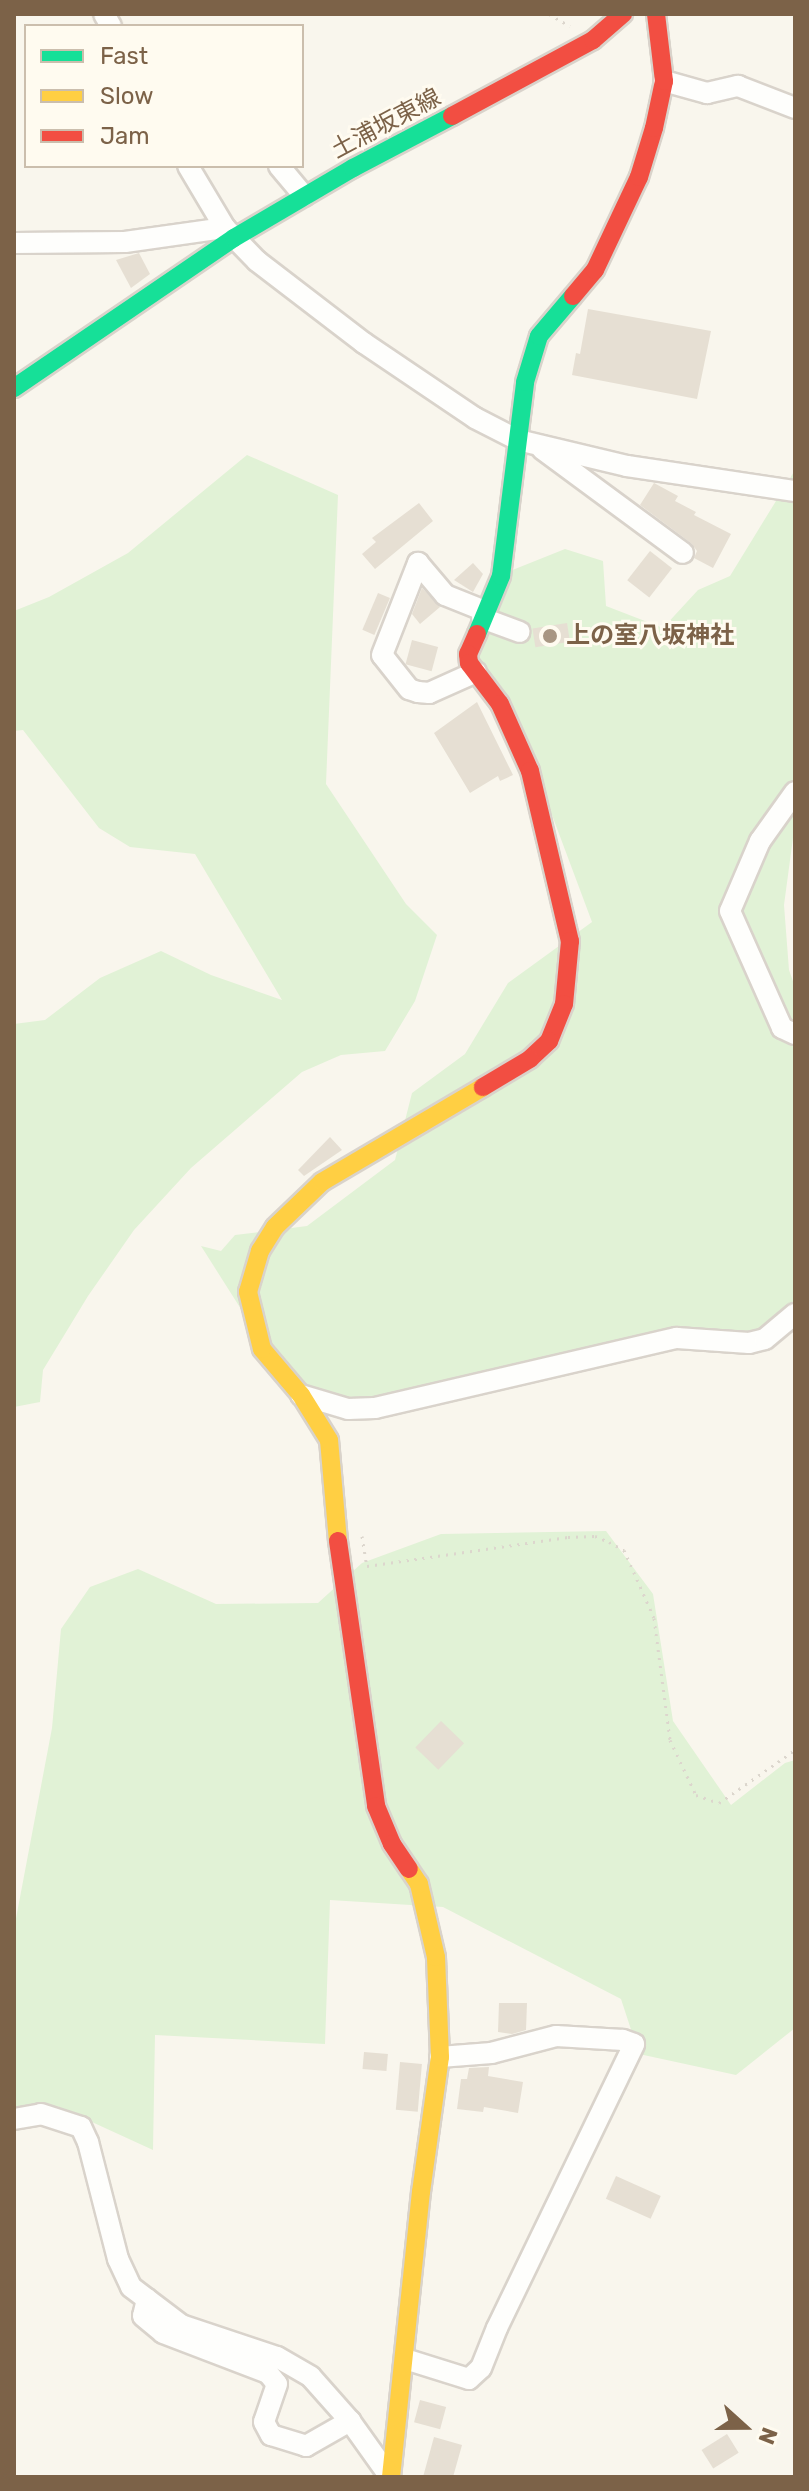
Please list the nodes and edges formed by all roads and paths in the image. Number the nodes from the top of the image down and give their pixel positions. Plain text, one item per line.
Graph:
1 (623, 14) edge
2 (656, 14) edge
3 (664, 81) junction
4 (795, 108) edge
5 (189, 168) edge
6 (281, 168) edge
7 (304, 196) junction
8 (229, 233) junction
9 (14, 243) edge
10 (14, 388) edge
11 (527, 442) junction
12 (795, 491) edge
13 (683, 553) dead end
14 (484, 614) junction
15 (520, 632) dead end
16 (476, 672) junction
17 (795, 792) edge
18 (795, 1034) edge
19 (795, 1314) edge
20 (301, 1395) junction
21 (367, 1566) dead end
22 (795, 1750) edge
23 (440, 2057) junction
24 (14, 2119) edge
25 (147, 2299) junction
26 (405, 2359) junction
27 (350, 2421) junction
28 (391, 2477) edge

1 - 7 street, 土浦坂東線
2 - 3 street
3 - 4 street
3 - 11 street
5 - 8 street
6 - 7 street
7 - 8 street, 土浦坂東線
8 - 9 street
8 - 10 street, 土浦坂東線
8 - 11 street
11 - 12 street
11 - 13 street
11 - 14 street
14 - 15 street
14 - 16 street
14 - 16 street
16 - 20 street
17 - 18 street
19 - 20 street
20 - 23 street
21 - 22 path
23 - 26 street
23 - 26 street
24 - 25 street
25 - 27 street
25 - 27 street
26 - 28 street
27 - 28 street

